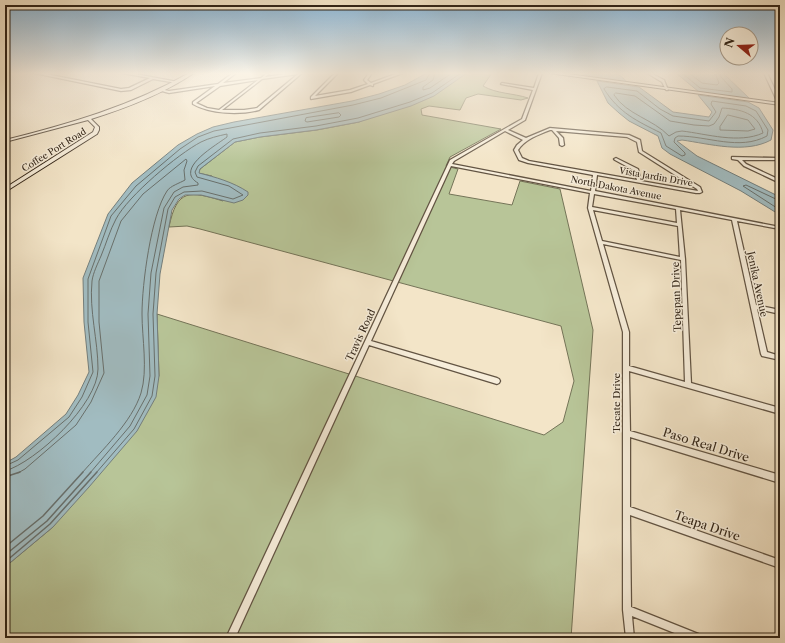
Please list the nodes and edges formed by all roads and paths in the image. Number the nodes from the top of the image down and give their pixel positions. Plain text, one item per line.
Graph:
1 (127, 103) edge
2 (194, 103) edge
3 (229, 103) edge
4 (265, 103) edge
5 (530, 103) edge
6 (220, 110) junction
7 (88, 118) junction
8 (552, 129) junction
9 (505, 130) junction
10 (527, 140) junction
11 (5, 141) edge
12 (562, 145) dead end
13 (733, 158) dead end
14 (739, 159) junction
15 (780, 159) edge
16 (616, 160) dead end
17 (450, 165) junction
18 (595, 174) junction
19 (639, 182) junction
20 (780, 182) edge
21 (5, 190) edge
22 (592, 192) junction
23 (590, 208) junction
24 (678, 208) junction
25 (734, 219) junction
26 (680, 225) junction
27 (780, 228) edge
28 (600, 242) junction
29 (683, 259) junction
30 (753, 306) junction
31 (780, 312) edge
32 (368, 342) junction
33 (780, 358) edge
34 (626, 368) junction
35 (497, 381) dead end
36 (688, 385) junction
37 (780, 411) edge
38 (626, 433) junction
39 (780, 479) edge
40 (627, 510) junction
41 (780, 564) edge
42 (627, 610) junction
43 (230, 638) edge
44 (630, 638) edge
45 (698, 638) edge

1 - 7 street
2 - 6 street
3 - 6 street
4 - 6 street
5 - 9 street, Travis Road
7 - 11 street
7 - 21 street, Coffee Port Road
8 - 10 street, Vista Jardin Drive
8 - 12 street
8 - 19 street, Vista Jardin Drive
9 - 10 street
9 - 17 street, Travis Road
10 - 18 street, Vista Jardin Drive
13 - 14 street
14 - 15 street
14 - 20 street
16 - 19 street
17 - 22 street, North Dakota Avenue
17 - 32 street, Travis Road
18 - 19 street, Vista Jardin Drive
18 - 22 street, Tecate Drive
22 - 23 street, Tecate Drive
22 - 24 street, North Dakota Avenue
23 - 26 street
23 - 28 street, Tecate Drive
24 - 25 street, North Dakota Avenue
24 - 26 street, Tepepan Drive
25 - 27 street, North Dakota Avenue
25 - 30 street, Jenika Avenue
26 - 29 street, Tepepan Drive
28 - 29 street
28 - 34 street, Tecate Drive
29 - 36 street, Tepepan Drive
30 - 31 street
30 - 33 street, Jenika Avenue
32 - 35 street
32 - 43 street, Travis Road
34 - 36 street
34 - 38 street, Tecate Drive
36 - 37 street
38 - 39 street, Paso Real Drive
38 - 40 street, Tecate Drive
40 - 41 street, Teapa Drive
40 - 42 street, Tecate Drive
42 - 44 street, Tecate Drive
42 - 45 street

